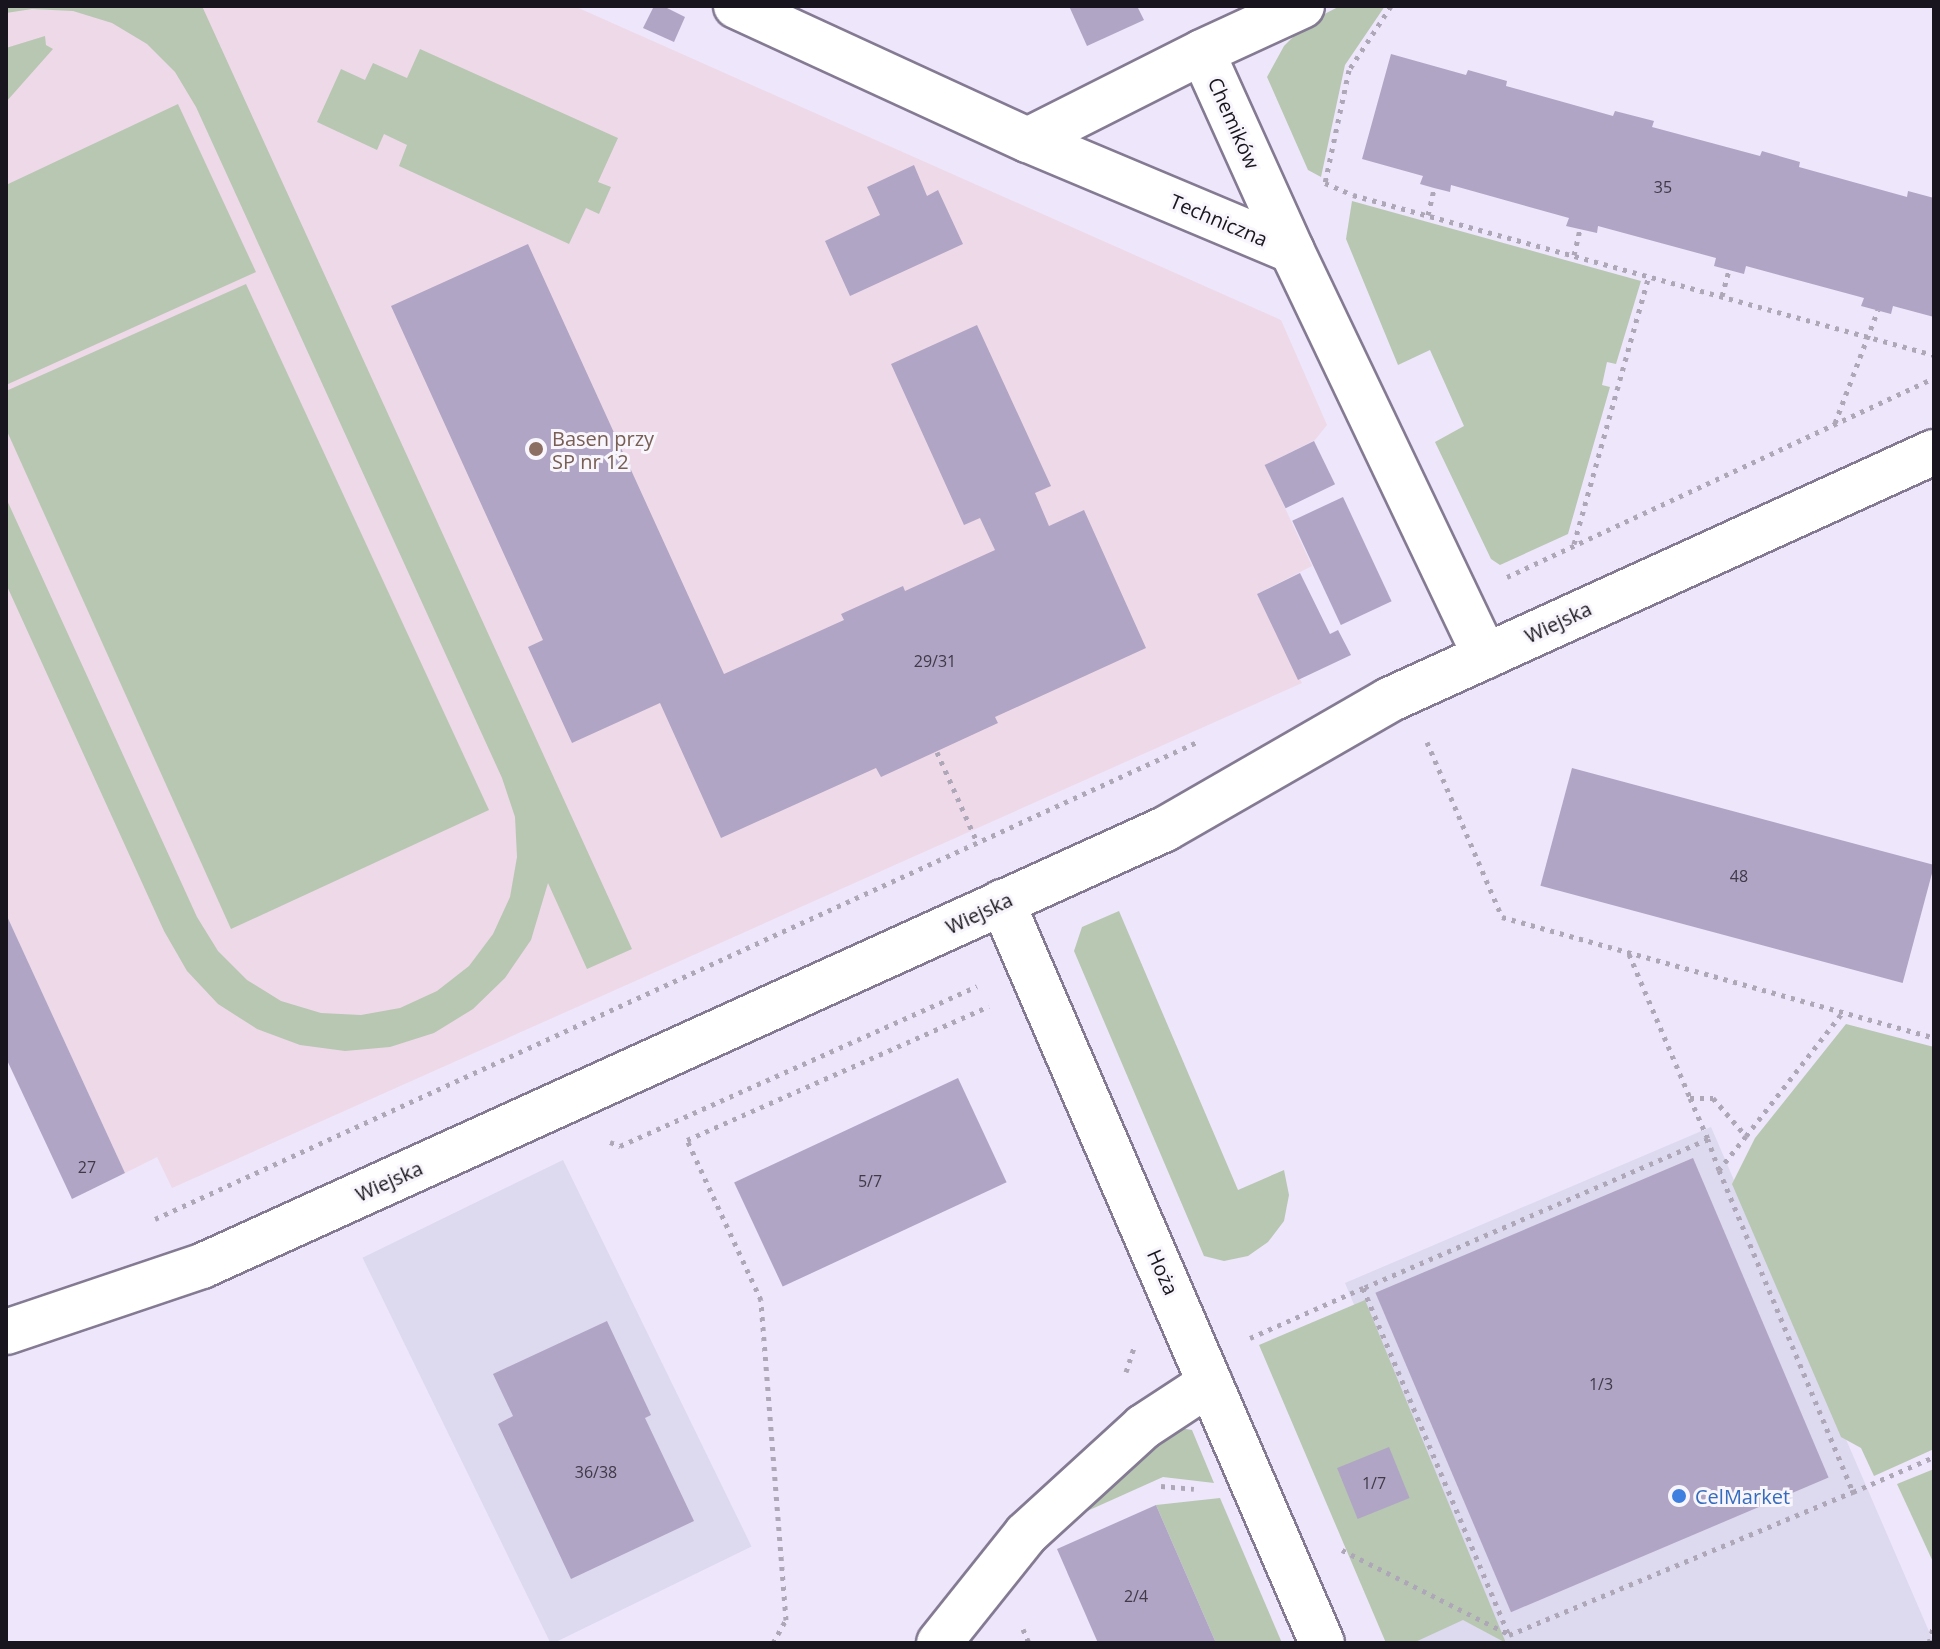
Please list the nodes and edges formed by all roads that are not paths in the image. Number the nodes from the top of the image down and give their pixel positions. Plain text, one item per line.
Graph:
1 (736, 6) edge
2 (1302, 6) edge
3 (1202, 52) junction
4 (1028, 140) junction
5 (1292, 251) junction
6 (1934, 452) edge
7 (1485, 656) junction
8 (1002, 902) junction
9 (6, 1332) edge
10 (1210, 1383) junction
11 (939, 1643) edge
12 (1322, 1643) edge

1 - 4 street, Techniczna
2 - 3 street, Chemików
3 - 4 street
3 - 5 street, Chemików
4 - 5 street, Techniczna
5 - 7 street, Techniczna
6 - 7 street, Wiejska
7 - 8 street, Wiejska
8 - 9 street, Wiejska
8 - 10 street, Hoża
10 - 11 street
10 - 12 street, Hoża

